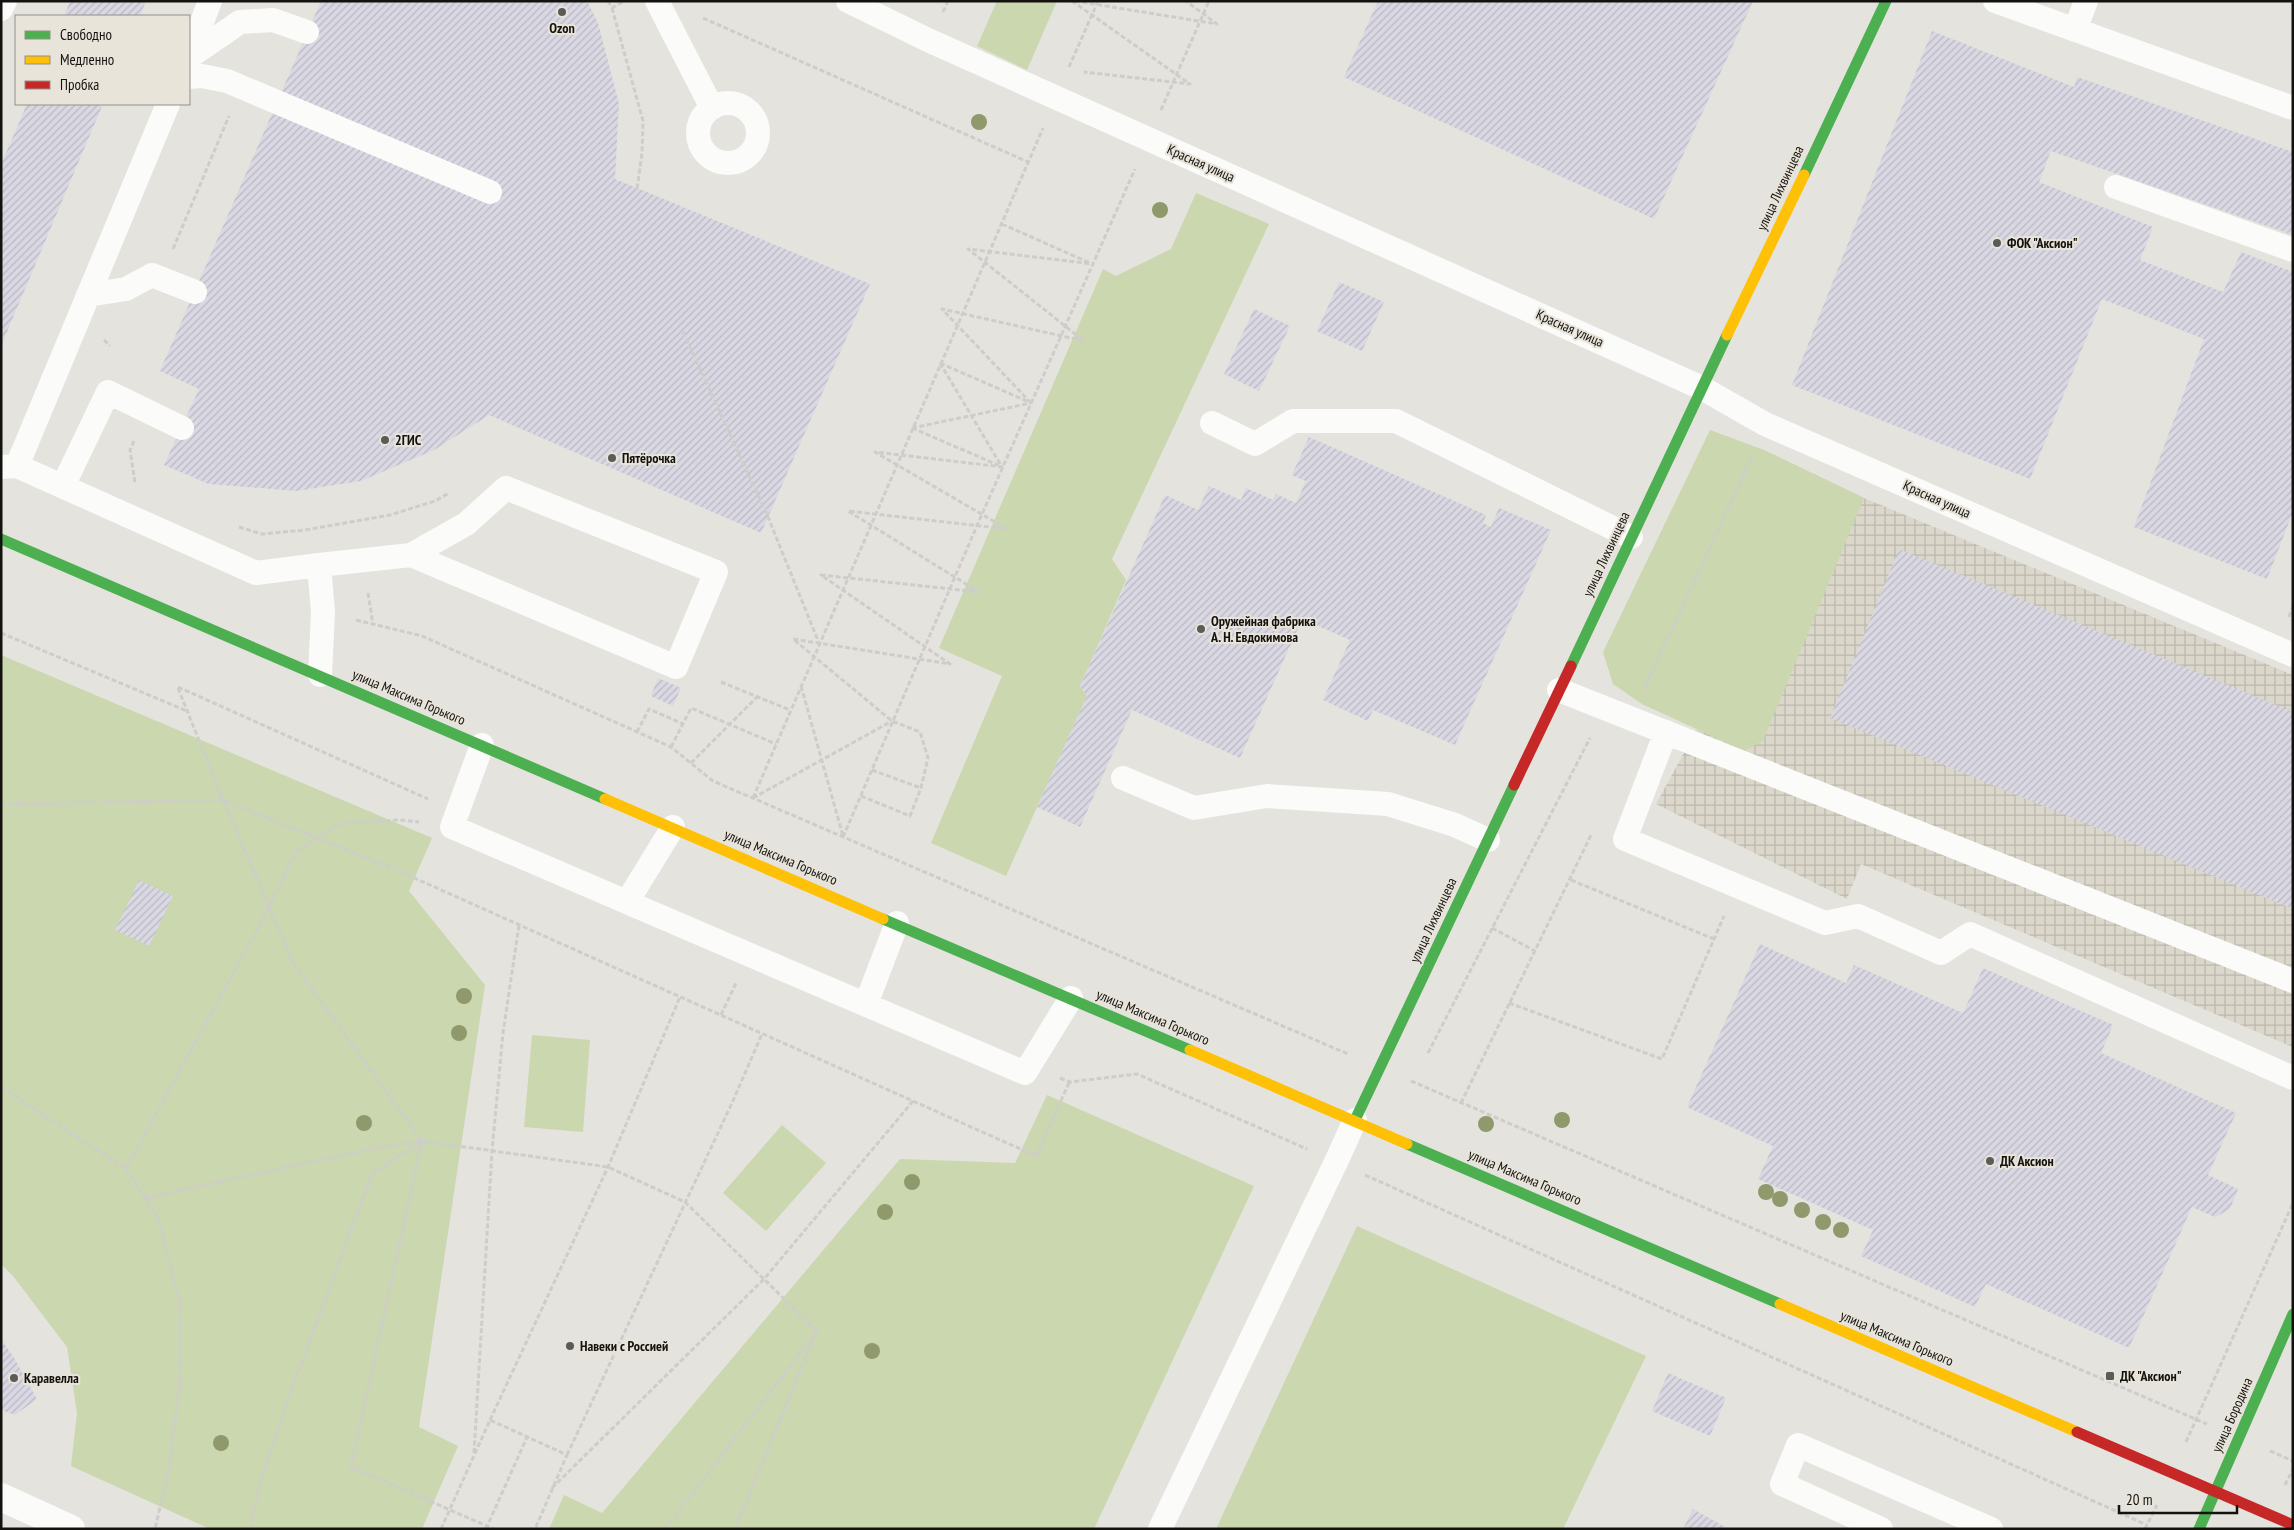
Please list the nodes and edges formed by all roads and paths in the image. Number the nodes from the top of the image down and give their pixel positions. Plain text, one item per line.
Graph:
1 (5, 1) edge
2 (210, 1) edge
3 (608, 1) edge
4 (624, 1) edge
5 (657, 1) edge
6 (848, 1) edge
7 (1074, 1) edge
8 (1186, 1) edge
9 (1209, 1) edge
10 (1886, 1) edge
11 (1996, 1) edge
12 (2086, 1) edge
13 (1097, 3) edge
14 (612, 8) junction
15 (1, 9) edge
16 (1204, 14) junction
17 (1092, 15) junction
18 (702, 17) dead end
19 (1201, 21) junction
20 (2074, 30) junction
21 (307, 32) dead end
22 (190, 53) edge
23 (190, 55) edge
24 (1078, 71) dead end
25 (1176, 75) junction
26 (190, 77) edge
27 (1173, 82) junction
28 (1056, 98) junction
29 (168, 105) edge
30 (712, 108) dead end
31 (2293, 108) edge
32 (221, 137) dead end
33 (1148, 139) junction
34 (1028, 162) junction
35 (2116, 187) dead end
36 (638, 189) dead end
37 (490, 192) dead end
38 (186, 220) dead end
39 (1002, 224) junction
40 (2293, 250) edge
41 (990, 251) junction
42 (985, 262) junction
43 (1093, 264) junction
44 (195, 292) dead end
45 (88, 295) junction
46 (962, 314) junction
47 (957, 325) junction
48 (1066, 327) junction
49 (683, 332) dead end
50 (1061, 336) junction
51 (940, 362) junction
52 (1702, 388) junction
53 (1031, 403) junction
54 (146, 411) junction
55 (972, 415) junction
56 (1212, 423) dead end
57 (182, 428) dead end
58 (912, 428) junction
59 (900, 455) junction
60 (1752, 457) dead end
61 (896, 464) junction
62 (9, 466) edge
63 (1003, 467) junction
64 (136, 484) dead end
65 (62, 486) junction
66 (456, 488) dead end
67 (875, 514) junction
68 (982, 514) junction
69 (870, 524) junction
70 (235, 526) dead end
71 (977, 526) junction
72 (1631, 537) junction
73 (1, 539) edge
74 (411, 555) junction
75 (319, 565) junction
76 (955, 577) junction
77 (847, 578) junction
78 (368, 587) dead end
79 (842, 589) junction
80 (950, 589) junction
81 (323, 612) junction
82 (373, 624) junction
83 (1, 633) edge
84 (819, 643) junction
85 (924, 646) junction
86 (2293, 654) edge
87 (814, 655) junction
88 (919, 659) junction
89 (320, 675) junction
90 (721, 682) dead end
91 (801, 685) junction
92 (178, 687) dead end
93 (1559, 690) junction
94 (757, 697) junction
95 (1606, 709) junction
96 (790, 710) junction
97 (187, 711) junction
98 (1631, 718) junction
99 (892, 721) junction
100 (683, 724) junction
101 (730, 724) junction
102 (637, 732) junction
103 (1666, 732) junction
104 (776, 744) junction
105 (482, 745) junction
106 (670, 747) junction
107 (822, 760) junction
108 (691, 763) junction
109 (872, 770) junction
110 (1123, 778) dead end
111 (921, 788) junction
112 (861, 796) junction
113 (753, 798) junction
114 (223, 800) junction
115 (1, 804) edge
116 (452, 827) junction
117 (673, 827) junction
118 (843, 837) junction
119 (317, 838) junction
120 (1488, 840) junction
121 (1737, 886) junction
122 (627, 902) junction
123 (270, 908) junction
124 (897, 924) junction
125 (519, 925) junction
126 (1492, 928) junction
127 (1714, 938) junction
128 (1536, 951) junction
129 (2293, 980) edge
130 (680, 997) junction
131 (1071, 998) junction
132 (1509, 1003) junction
133 (866, 1004) junction
134 (762, 1034) junction
135 (1426, 1057) dead end
136 (1030, 1065) junction
137 (1380, 1068) junction
138 (1417, 1074) dead end
139 (2293, 1078) edge
140 (1070, 1082) junction
141 (1413, 1082) junction
142 (1, 1087) edge
143 (913, 1101) junction
144 (1461, 1103) junction
145 (1354, 1120) junction
146 (422, 1142) junction
147 (492, 1151) junction
148 (1336, 1162) junction
149 (608, 1167) junction
150 (126, 1169) junction
151 (145, 1198) junction
152 (685, 1202) junction
153 (2293, 1203) edge
154 (764, 1280) junction
155 (2293, 1314) edge
156 (817, 1331) junction
157 (490, 1420) junction
158 (528, 1437) junction
159 (474, 1453) junction
160 (567, 1455) junction
161 (552, 1488) junction
162 (2215, 1492) junction
163 (1, 1497) edge
164 (450, 1508) junction
165 (2147, 1525) dead end
166 (2293, 1525) edge
167 (487, 1527) edge
168 (71, 1529) edge
169 (155, 1529) edge
170 (250, 1529) edge
171 (441, 1529) edge
172 (494, 1529) edge
173 (535, 1529) edge
174 (665, 1529) edge
175 (735, 1529) edge
176 (1160, 1529) edge
177 (1881, 1529) edge
178 (1991, 1529) edge
179 (2199, 1529) edge

1 - 15 lane
2 - 22 lane
3 - 14 path
4 - 14 path
5 - 30 lane
6 - 28 lane, Красная улица
7 - 13 path
7 - 17 path
8 - 16 path
9 - 16 path
10 - 52 main road, улица Лихвинцева
11 - 20 lane
12 - 20 lane
13 - 17 path
13 - 19 path
14 - 36 path
16 - 19 path
16 - 19 path
17 - 25 path
17 - 28 path
18 - 34 path
19 - 25 path
20 - 31 lane
21 - 23 lane
24 - 27 path
25 - 27 path
25 - 27 path
26 - 37 lane
27 - 33 path
28 - 33 lane, Красная улица
28 - 34 path
29 - 45 lane
32 - 38 path
33 - 43 path
33 - 52 lane, Красная улица
34 - 39 path
35 - 40 lane
39 - 41 path
39 - 43 path
41 - 42 path
41 - 42 path
41 - 43 path
42 - 46 path
42 - 48 path
43 - 48 path
44 - 45 lane
45 - 62 lane
46 - 47 path
46 - 47 path
46 - 50 path
47 - 51 path
47 - 53 path
48 - 50 path
48 - 50 path
49 - 84 path
50 - 53 path
51 - 53 path
51 - 55 path
51 - 58 path
52 - 72 main road, улица Лихвинцева
52 - 86 lane, Красная улица
53 - 55 path
53 - 63 path
54 - 57 lane
54 - 64 path
54 - 65 lane
55 - 58 path
55 - 63 path
56 - 72 lane
58 - 59 path
58 - 63 path
59 - 61 path
59 - 61 path
59 - 63 path
60 - 98 path
61 - 67 path
61 - 68 path
62 - 65 lane
63 - 68 path
65 - 75 lane
66 - 70 path
67 - 69 path
67 - 69 path
67 - 71 path
68 - 71 path
68 - 71 path
69 - 76 path
69 - 77 path
71 - 76 path
72 - 93 main road, улица Лихвинцева
73 - 89 main road, улица Максима Горького
74 - 74 lane
74 - 75 lane
75 - 81 lane
76 - 80 path
76 - 80 path
77 - 79 path
77 - 79 path
77 - 80 path
78 - 82 path
79 - 84 path
79 - 85 path
80 - 85 path
81 - 82 path
81 - 89 lane
82 - 102 path
83 - 97 path
84 - 87 path
84 - 87 path
84 - 88 path
85 - 88 path
85 - 88 path
87 - 91 path
87 - 99 path
88 - 99 path
89 - 105 main road, улица Максима Горького
90 - 94 path
91 - 96 path
91 - 107 path
92 - 97 path
93 - 95 lane
93 - 120 main road, улица Лихвинцева
94 - 96 path
94 - 101 path
95 - 98 lane
95 - 126 path
96 - 104 path
97 - 114 path
98 - 103 lane
99 - 107 path
99 - 109 path
99 - 111 path
100 - 101 path
100 - 102 path
100 - 106 path
101 - 104 path
101 - 108 path
102 - 106 path
103 - 121 lane
103 - 129 lane
104 - 113 path
105 - 116 lane
105 - 117 main road, улица Максима Горького
106 - 108 path
107 - 113 path
107 - 118 path
108 - 113 path
109 - 111 path
109 - 112 path
110 - 120 lane
111 - 112 path
112 - 118 path
113 - 118 path
114 - 115 path
114 - 119 path
114 - 123 path
116 - 119 path
116 - 122 lane
117 - 122 lane
117 - 124 main road, улица Максима Горького
118 - 137 path
119 - 123 path
119 - 125 path
120 - 137 main road, улица Лихвинцева
121 - 127 path
121 - 139 lane
122 - 133 lane
123 - 146 path
123 - 150 path
124 - 131 main road, улица Максима Горького
124 - 133 lane
125 - 130 path
125 - 147 path
126 - 128 path
126 - 135 path
127 - 128 path
127 - 132 path
128 - 132 path
130 - 134 path
130 - 149 path
131 - 136 lane
131 - 145 main road, улица Максима Горького
132 - 144 path
133 - 136 lane
134 - 143 path
134 - 152 path
136 - 140 path
137 - 141 path
137 - 145 main road, улица Лихвинцева
138 - 141 path
140 - 143 path
140 - 148 path
141 - 144 path
142 - 150 path
143 - 154 path
144 - 153 path
145 - 148 lane
145 - 162 main road, улица Максима Горького
146 - 147 path
146 - 151 path
146 - 164 path
146 - 170 path
147 - 149 path
147 - 159 path
148 - 165 path
148 - 176 lane
149 - 152 path
149 - 157 path
150 - 151 path
151 - 169 path
152 - 154 path
152 - 160 path
154 - 156 path
154 - 161 path
155 - 162 main road, улица Бородина
156 - 174 path
156 - 175 path
157 - 158 path
157 - 159 path
158 - 160 path
158 - 167 path
159 - 164 path
160 - 161 path
161 - 173 path
162 - 166 main road, улица Максима Горького
162 - 179 main road, улица Бородина
163 - 168 street
164 - 167 path
164 - 171 path
167 - 172 path
177 - 178 lane

